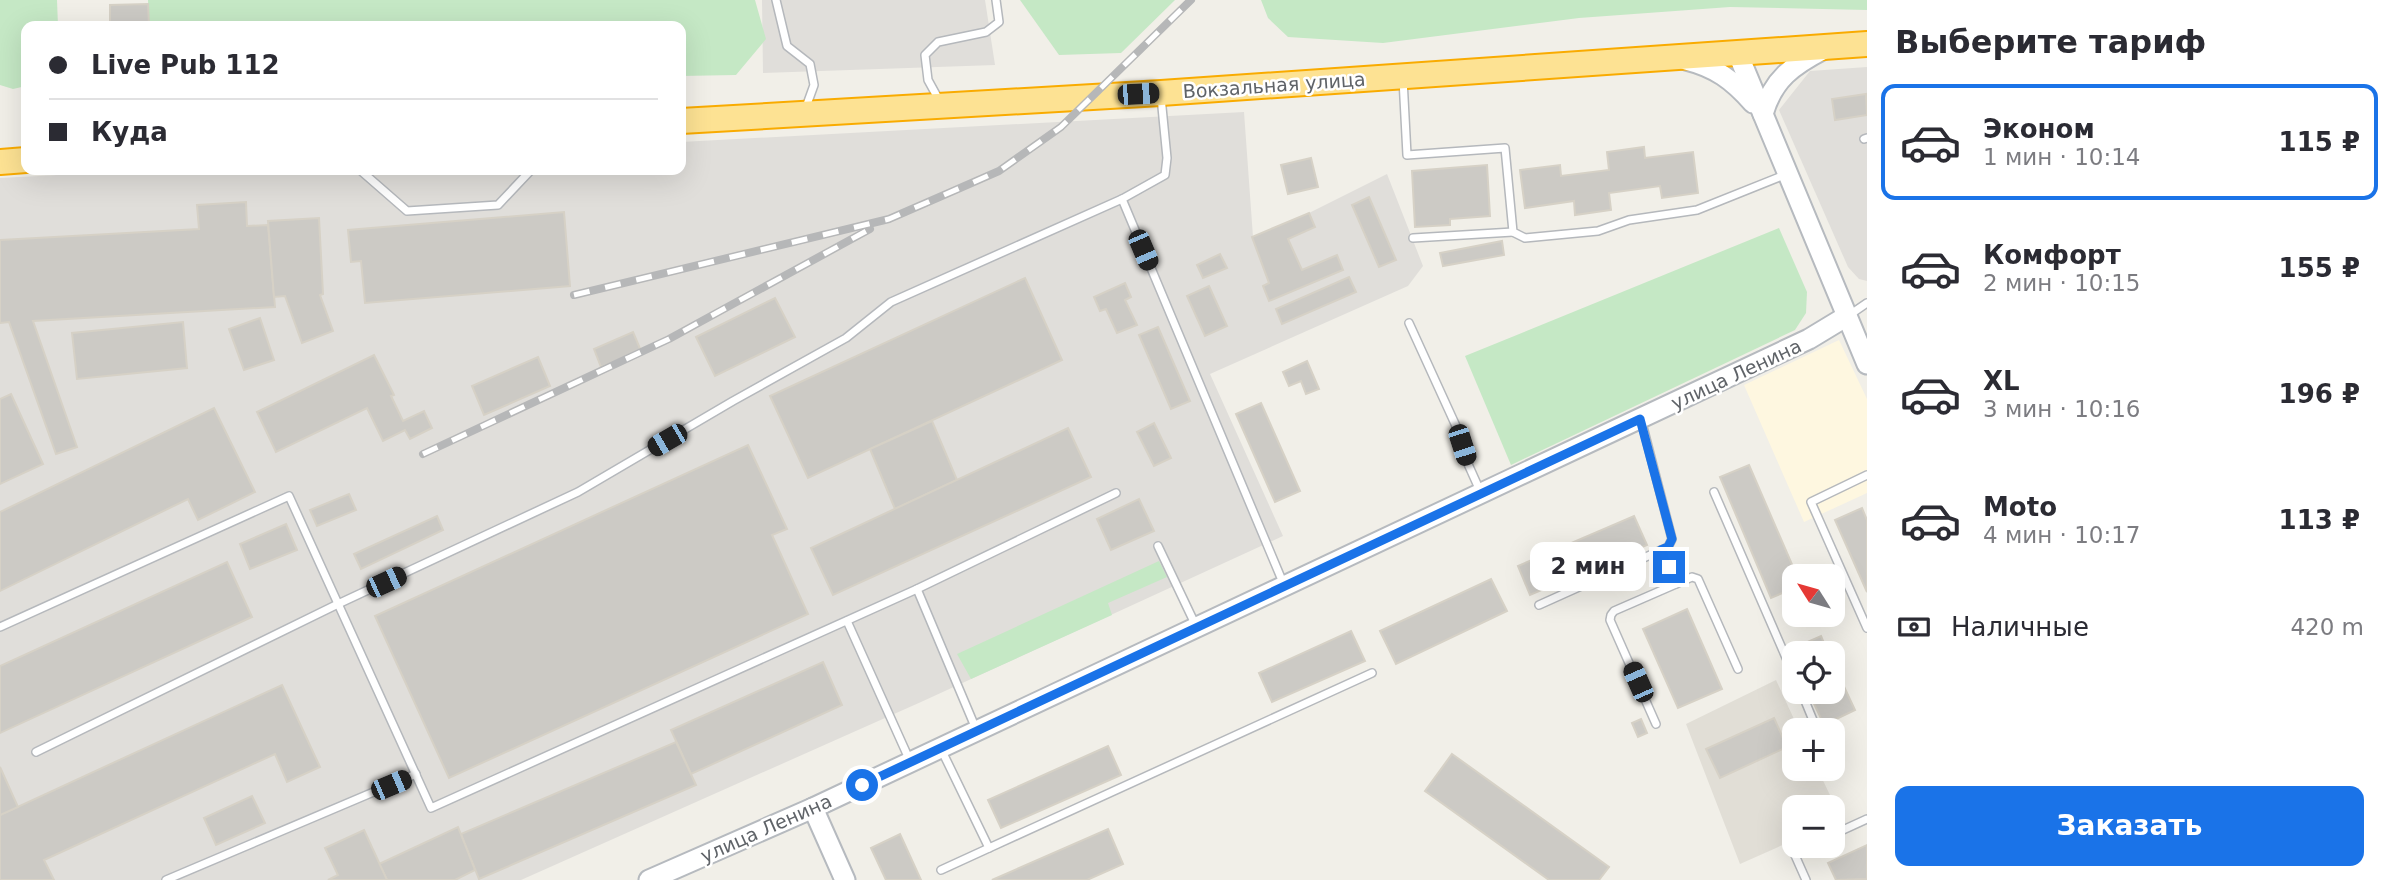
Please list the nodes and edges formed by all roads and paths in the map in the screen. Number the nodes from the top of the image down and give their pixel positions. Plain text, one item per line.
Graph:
1 (776, 0) edge
2 (996, 0) edge
3 (1867, 44) edge
4 (1830, 46) junction
5 (1738, 54) junction
6 (1678, 58) junction
7 (1402, 76) junction
8 (1161, 93) junction
9 (942, 106) junction
10 (804, 114) junction
11 (1763, 114) junction
12 (686, 121) edge
13 (21, 160) edge
14 (0, 162) edge
15 (1788, 174) junction
16 (366, 175) edge
17 (526, 175) edge
18 (1122, 199) junction
19 (1513, 232) junction
20 (1413, 238) dead end
21 (1867, 303) edge
22 (1847, 316) junction
23 (1409, 323) dead end
24 (1867, 364) edge
25 (1640, 419) junction
26 (1867, 475) edge
27 (1714, 492) dead end
28 (1116, 493) dead end
29 (1481, 493) junction
30 (1158, 546) dead end
31 (1661, 550) junction
32 (1676, 584) junction
33 (1284, 585) junction
34 (917, 589) junction
35 (338, 604) junction
36 (1539, 605) dead end
37 (847, 621) junction
38 (1196, 626) junction
39 (0, 628) edge
40 (1867, 628) edge
41 (1782, 648) edge
42 (1738, 669) dead end
43 (1371, 673) dead end
44 (1656, 724) dead end
45 (976, 730) junction
46 (940, 747) junction
47 (36, 752) dead end
48 (910, 761) junction
49 (416, 774) junction
50 (813, 808) junction
51 (1867, 819) edge
52 (1845, 829) edge
53 (989, 848) junction
54 (1796, 858) edge
55 (941, 870) dead end
56 (166, 880) edge
57 (649, 880) edge
58 (845, 880) edge
59 (1806, 880) edge

1 - 10 lane
2 - 9 lane
3 - 4 highway, Вокзальная улица
4 - 5 highway, Вокзальная улица
4 - 11 main road
5 - 6 highway, Вокзальная улица
5 - 11 main road
6 - 7 highway, Вокзальная улица
6 - 11 main road
7 - 8 highway, Вокзальная улица
7 - 19 lane
8 - 9 highway, Вокзальная улица
8 - 18 lane
9 - 10 highway, Вокзальная улица
10 - 12 highway, Вокзальная улица
11 - 15 main road
13 - 14 highway
15 - 19 lane
15 - 22 main road
16 - 17 lane
18 - 33 lane
18 - 35 lane
19 - 20 lane
21 - 22 lane, улица Ленина
22 - 24 main road
22 - 25 main road, улица Ленина
23 - 29 lane
25 - 29 main road, улица Ленина
25 - 31 lane
26 - 40 lane
27 - 41 lane
28 - 34 lane
29 - 33 main road, улица Ленина
30 - 38 lane
31 - 32 lane
31 - 36 lane
32 - 42 lane
32 - 44 lane
33 - 38 main road, улица Ленина
34 - 37 lane
34 - 45 lane
35 - 39 lane
35 - 47 lane
35 - 49 lane
37 - 48 lane
37 - 49 lane
38 - 45 main road, улица Ленина
43 - 53 lane
45 - 46 main road, улица Ленина
46 - 48 main road, улица Ленина
46 - 53 lane
48 - 50 main road, улица Ленина
49 - 56 lane
50 - 57 main road, улица Ленина
50 - 58 main road
51 - 52 lane
53 - 55 lane
54 - 59 lane

